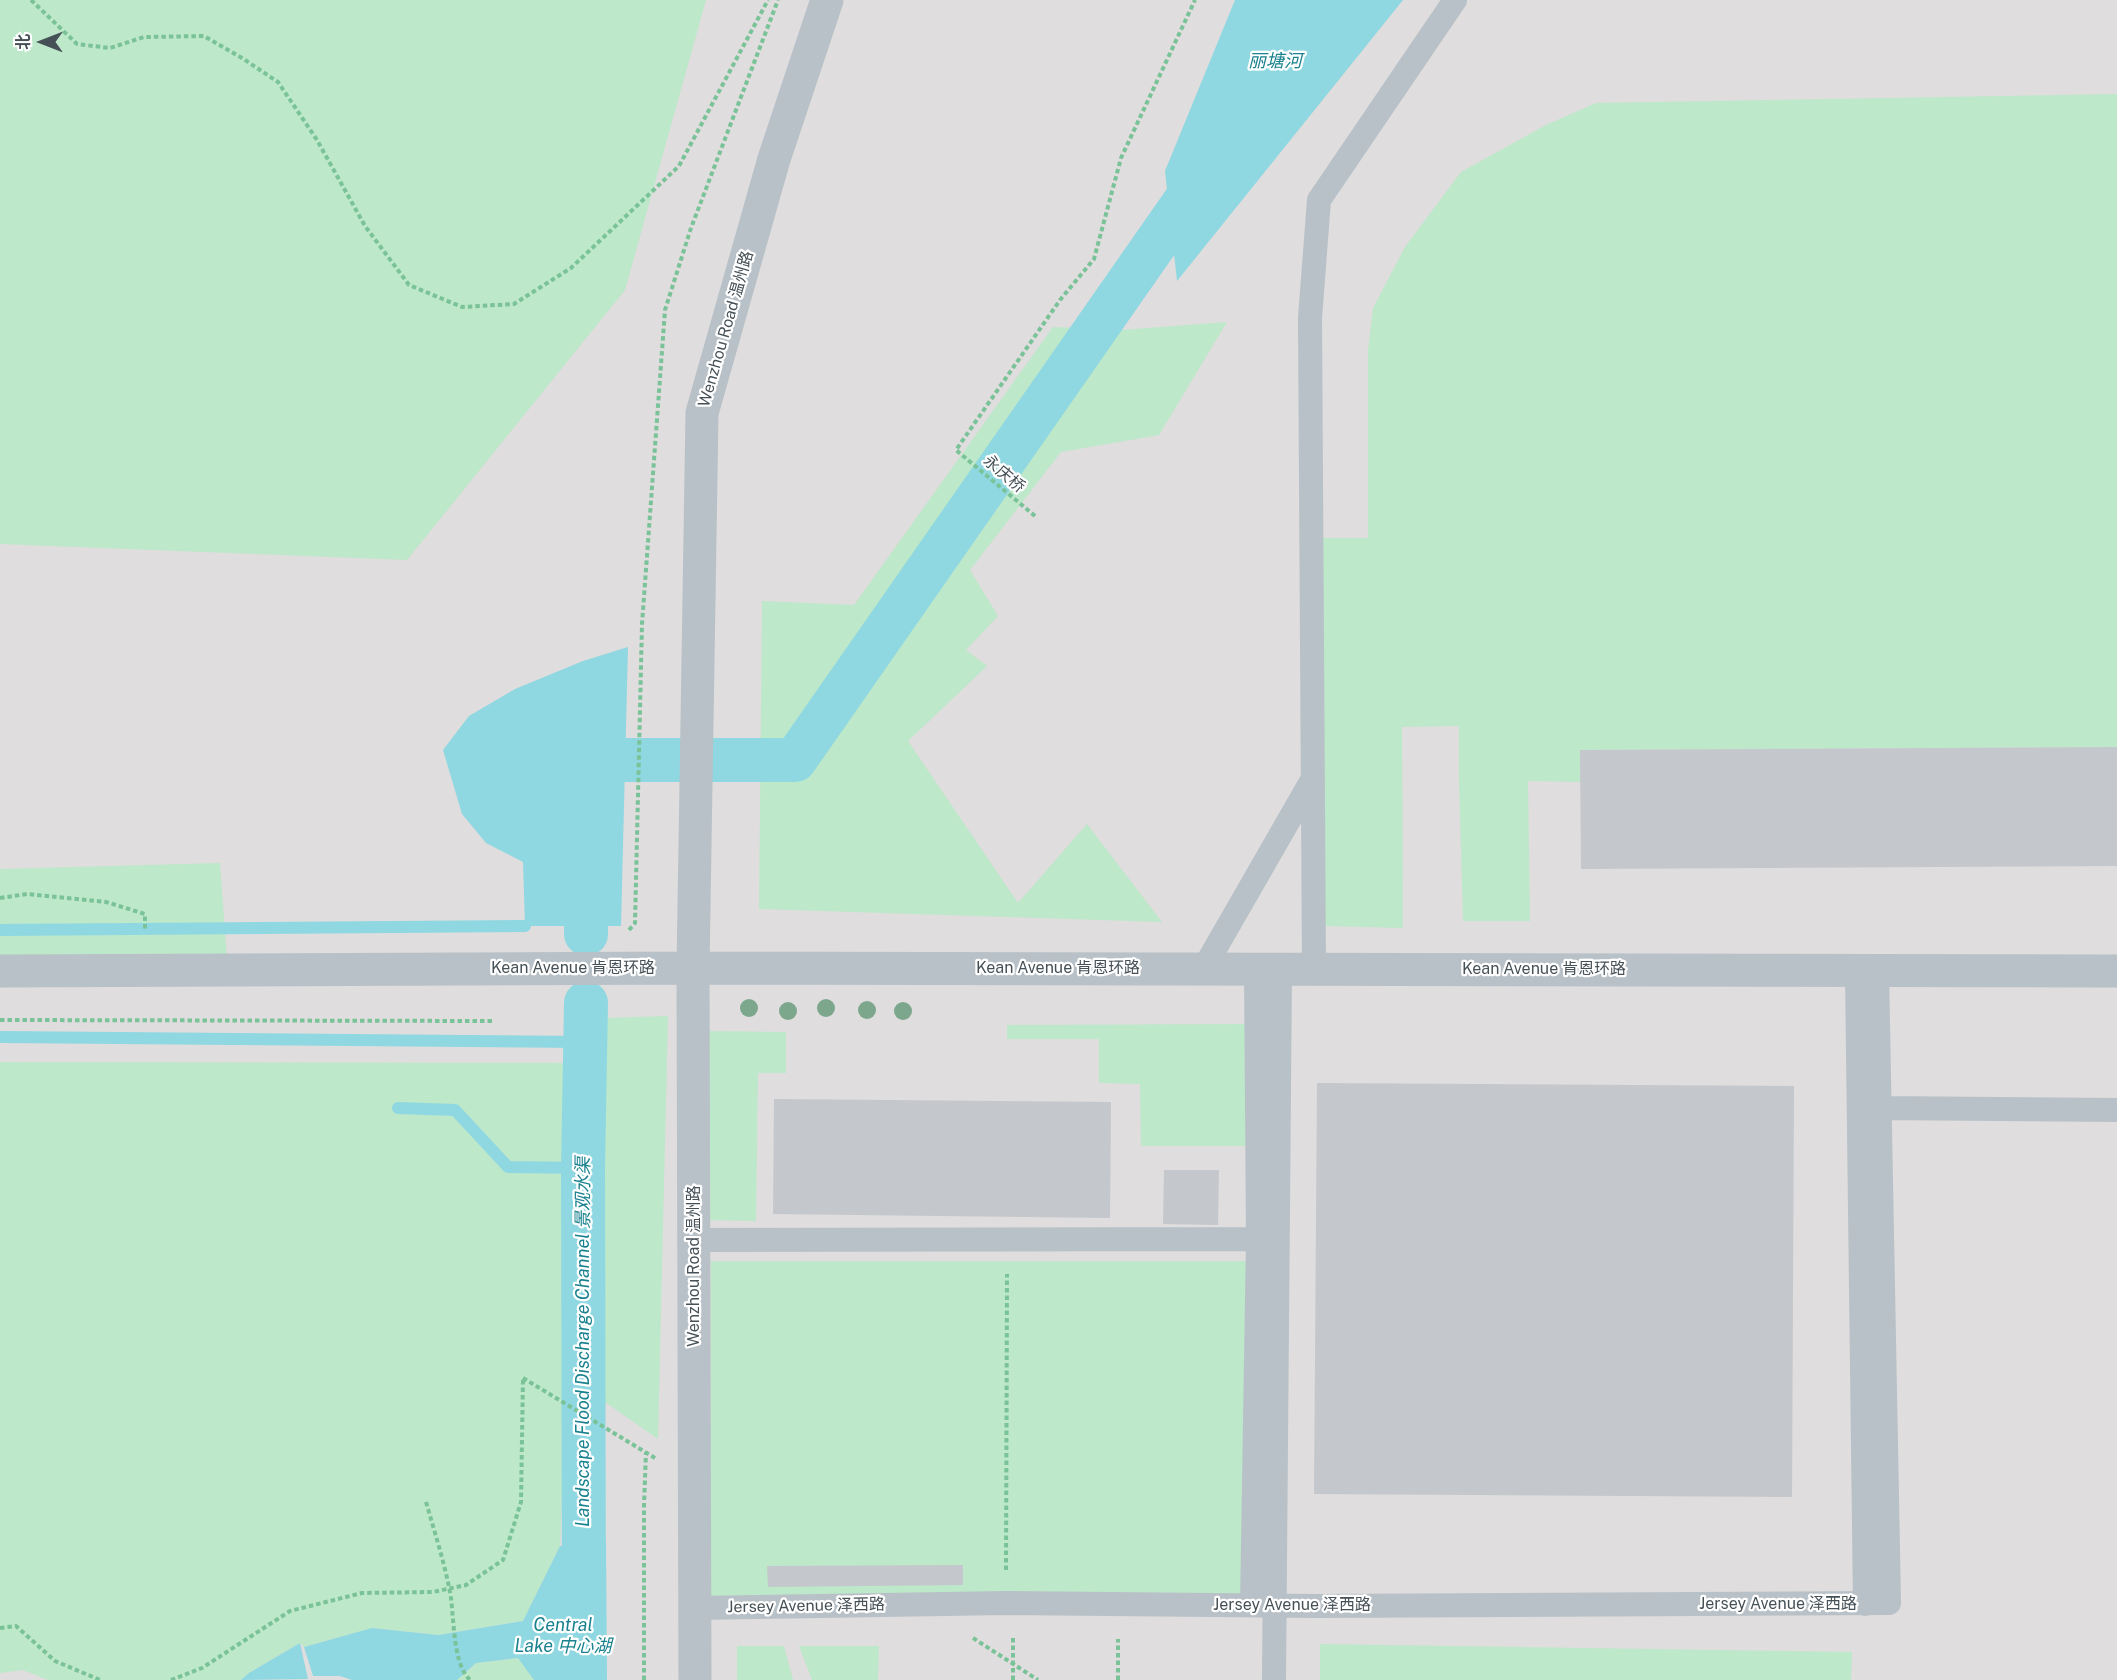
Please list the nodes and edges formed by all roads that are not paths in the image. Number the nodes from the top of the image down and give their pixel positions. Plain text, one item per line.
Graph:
1 (827, 0) edge
2 (1455, 0) edge
3 (1313, 778) junction
4 (693, 968) junction
5 (1204, 968) junction
6 (1268, 968) junction
7 (1314, 968) junction
8 (0, 971) edge
9 (1867, 971) junction
10 (2117, 971) edge
11 (1880, 1108) junction
12 (2117, 1110) edge
13 (1258, 1239) junction
14 (694, 1240) junction
15 (1865, 1604) junction
16 (1263, 1605) junction
17 (695, 1608) junction
18 (695, 1680) edge
19 (1274, 1680) edge

1 - 4 street, Wenzhou Road 温州路
2 - 3 lane
3 - 5 lane
3 - 7 lane
4 - 5 street, Kean Avenue 肯恩环路
4 - 8 street, Kean Avenue 肯恩环路
4 - 14 street, Wenzhou Road 温州路
5 - 6 street, Kean Avenue 肯恩环路
6 - 7 street, Kean Avenue 肯恩环路
6 - 13 lane
6 - 16 lane
7 - 9 street, Kean Avenue 肯恩环路
9 - 10 street, Kean Avenue 肯恩环路
9 - 11 lane
9 - 15 lane
11 - 12 lane
11 - 15 lane, Jersey Avenue 泽西路
13 - 14 lane
13 - 16 lane
14 - 17 street, Wenzhou Road 温州路
15 - 16 lane, Jersey Avenue 泽西路
16 - 17 lane, Jersey Avenue 泽西路
16 - 19 lane
17 - 18 street, Wenzhou Road 温州路

